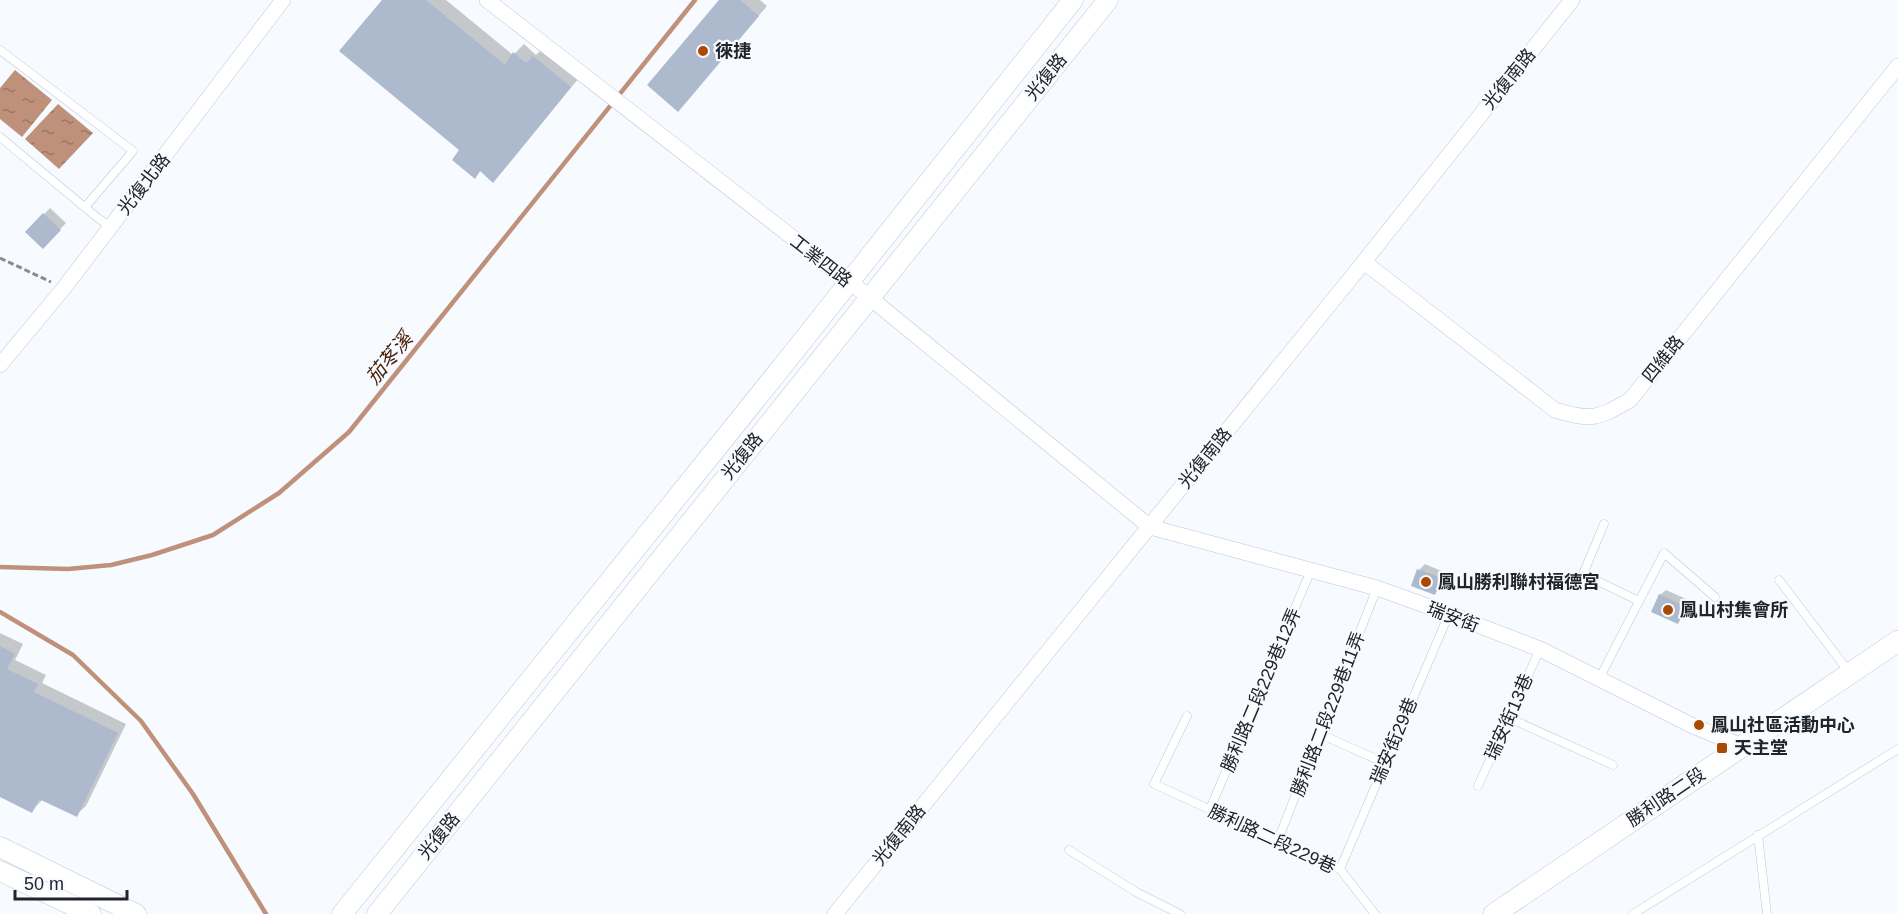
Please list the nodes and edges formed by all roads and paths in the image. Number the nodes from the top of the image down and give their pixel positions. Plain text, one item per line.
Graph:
1 (283, 0) edge
2 (488, 0) edge
3 (1073, 0) edge
4 (1108, 0) edge
5 (1572, 0) edge
6 (1, 53) edge
7 (1898, 66) edge
8 (0, 137) edge
9 (85, 207) junction
10 (111, 227) junction
11 (0, 258) edge
12 (1364, 262) junction
13 (848, 282) junction
14 (64, 288) junction
15 (868, 297) junction
16 (0, 365) edge
17 (1604, 525) dead end
18 (1150, 527) junction
19 (1311, 570) junction
20 (1779, 580) dead end
21 (1377, 588) junction
22 (1715, 597) dead end
23 (1639, 601) junction
24 (1449, 614) junction
25 (1898, 641) edge
26 (1540, 649) junction
27 (1850, 673) junction
28 (1599, 679) junction
29 (1187, 716) dead end
30 (1509, 718) junction
31 (1320, 734) junction
32 (1741, 746) junction
33 (1898, 749) edge
34 (1385, 763) junction
35 (1613, 765) dead end
36 (1478, 786) dead end
37 (1210, 809) junction
38 (1758, 835) junction
39 (1278, 840) junction
40 (0, 847) edge
41 (1069, 850) dead end
42 (1340, 869) junction
43 (0, 871) edge
44 (90, 914) edge
45 (136, 914) edge
46 (342, 914) edge
47 (377, 914) edge
48 (835, 914) edge
49 (1180, 914) edge
50 (1374, 914) edge
51 (1494, 914) edge
52 (1633, 914) edge
53 (1767, 914) edge

1 - 10 street, 光復北路
2 - 13 street, 工業四路
3 - 13 street, 光復路
4 - 15 street, 光復路
5 - 12 street, 光復南路
6 - 9 lane
7 - 12 street, 四維路
8 - 9 lane
9 - 10 lane
10 - 14 street, 光復北路
11 - 14 path
12 - 18 street, 光復南路
13 - 15 street, 工業四路
13 - 46 street, 光復路
14 - 16 street, 光復北路
15 - 18 street, 工業四路
15 - 47 street, 光復路
17 - 23 lane
18 - 19 street, 瑞安街
18 - 48 street, 光復南路
19 - 21 street, 瑞安街
19 - 37 lane, 勝利路二段229巷12弄
20 - 27 lane
21 - 24 street, 瑞安街
21 - 31 lane, 勝利路二段229巷11弄
22 - 23 lane
23 - 28 lane
24 - 26 street, 瑞安街
24 - 34 lane, 瑞安街29巷
25 - 27 main road, 勝利路二段
26 - 28 street, 瑞安街
26 - 30 lane, 瑞安街13巷
27 - 32 main road, 勝利路二段
28 - 32 street, 瑞安街
29 - 37 lane, 勝利路二段229巷
30 - 35 lane
30 - 36 lane, 瑞安街13巷
31 - 34 lane
31 - 39 lane, 勝利路二段229巷11弄
32 - 51 main road, 勝利路二段
33 - 38 lane
34 - 42 lane, 瑞安街29巷
37 - 39 lane, 勝利路二段229巷
38 - 52 lane
38 - 53 lane
39 - 42 lane, 勝利路二段229巷
40 - 45 street
41 - 49 lane
42 - 50 lane, 勝利路二段229巷
43 - 44 street

